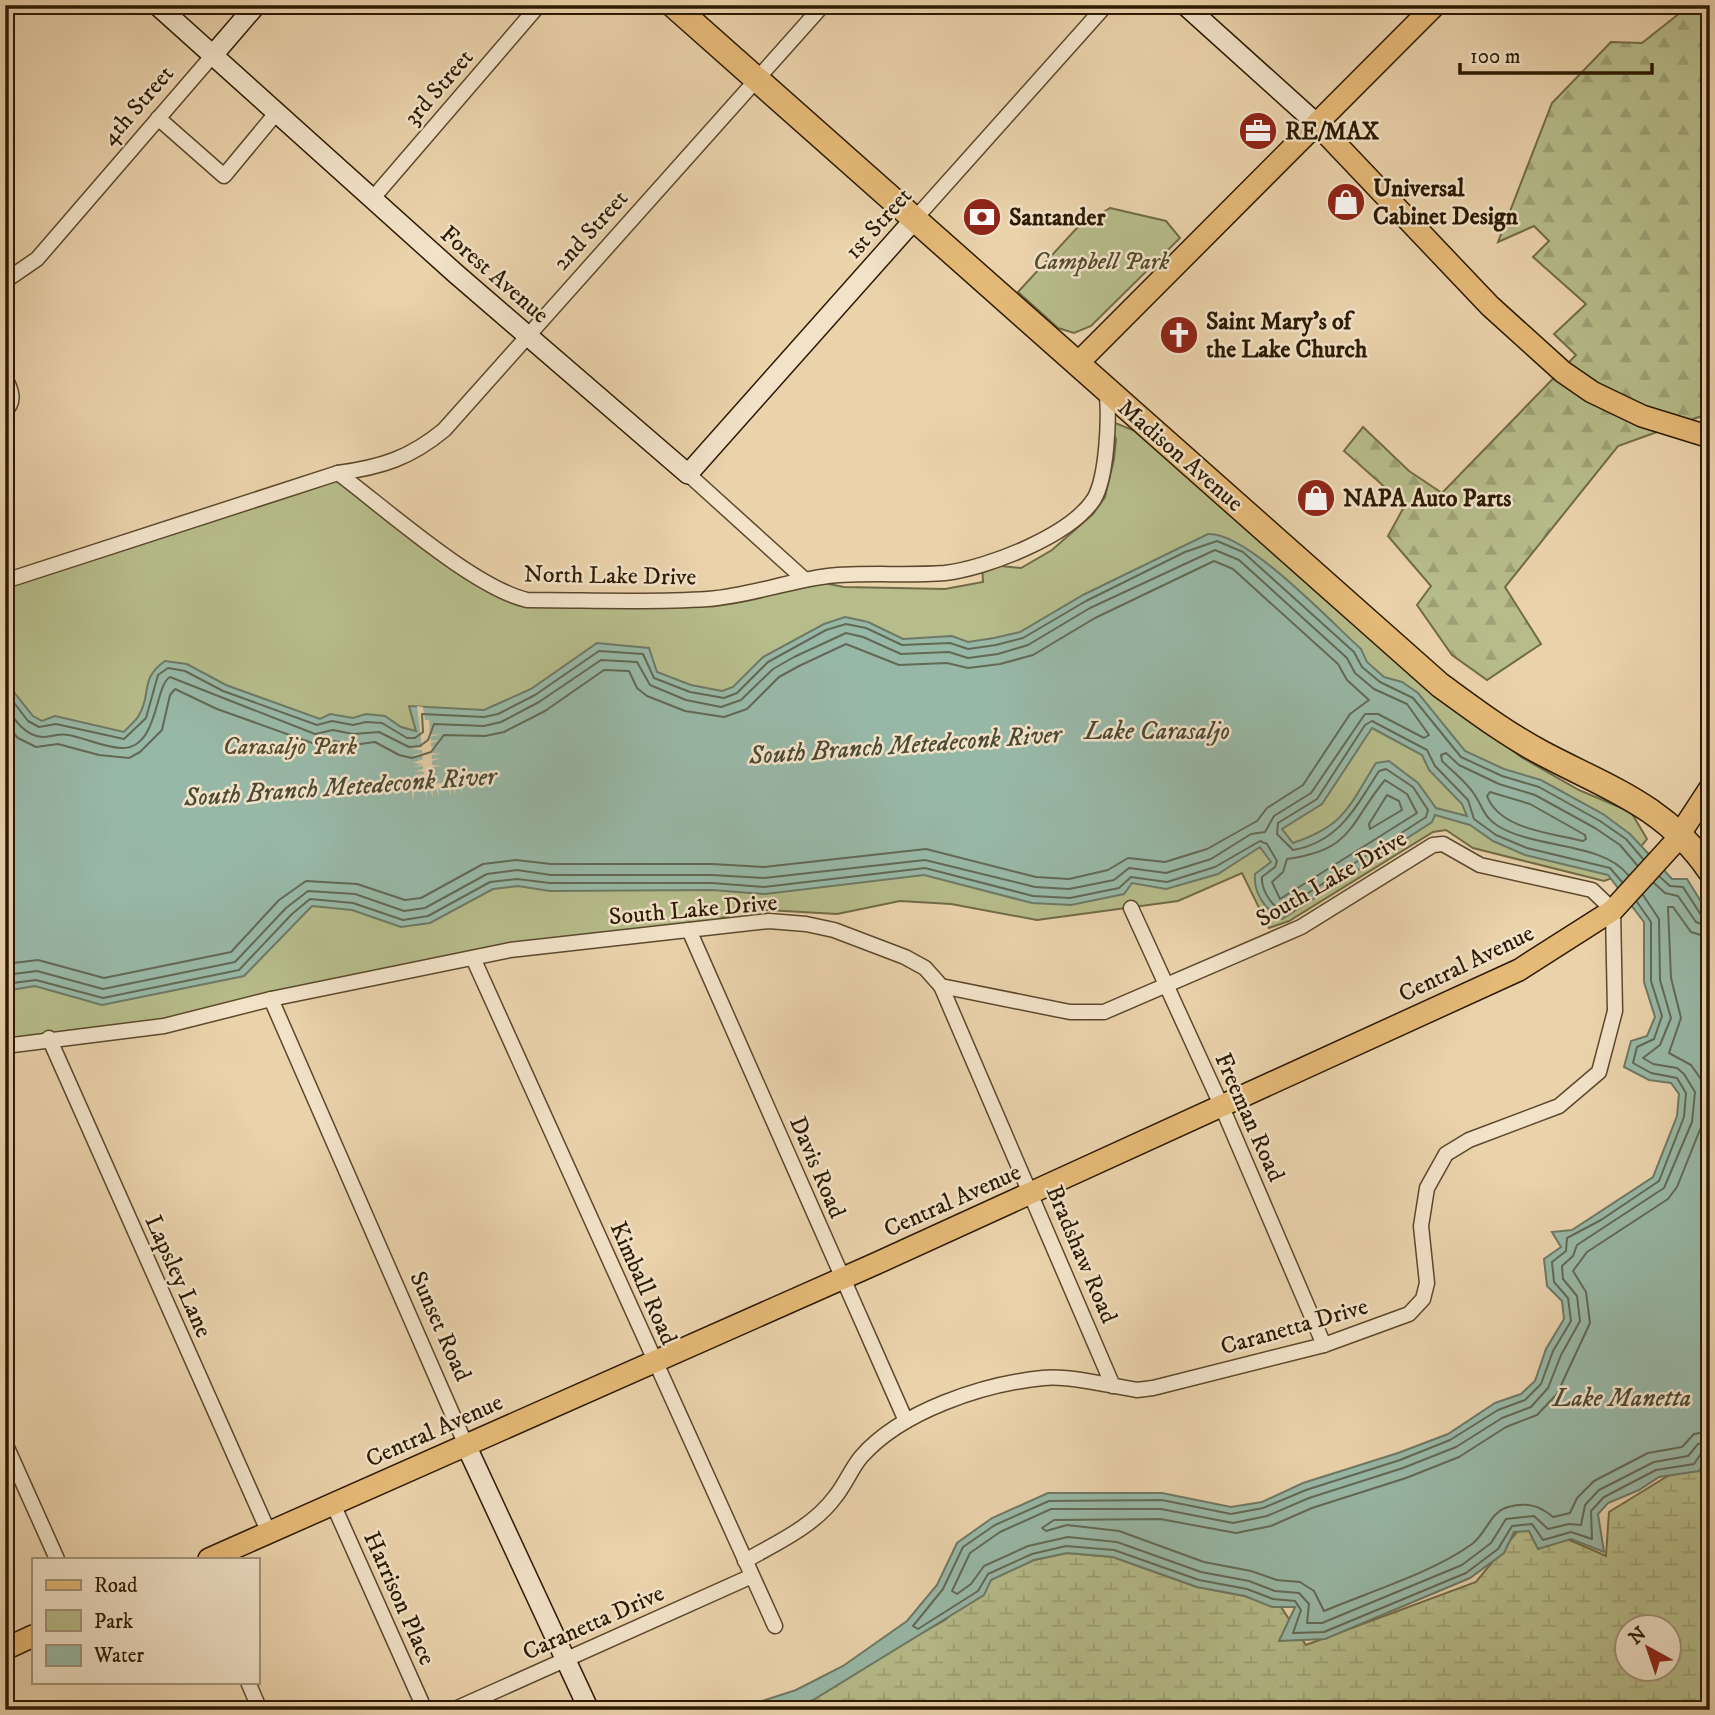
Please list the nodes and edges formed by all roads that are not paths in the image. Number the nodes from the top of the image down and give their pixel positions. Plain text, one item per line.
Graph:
1 (156, 5) edge
2 (256, 5) edge
3 (539, 5) edge
4 (673, 5) edge
5 (823, 5) edge
6 (1106, 5) edge
7 (1185, 5) edge
8 (1435, 5) edge
9 (213, 55) junction
10 (755, 79) junction
11 (277, 112) junction
12 (158, 118) junction
13 (1317, 124) junction
14 (373, 198) junction
15 (913, 221) junction
16 (5, 281) edge
17 (527, 335) junction
18 (1077, 364) junction
19 (5, 378) edge
20 (1106, 389) junction
21 (5, 411) edge
22 (1710, 437) edge
23 (338, 473) junction
24 (688, 474) junction
25 (804, 579) junction
26 (5, 581) edge
27 (1710, 788) edge
28 (1678, 837) junction
29 (1710, 871) edge
30 (1130, 908) dead end
31 (1615, 908) junction
32 (689, 930) junction
33 (473, 958) junction
34 (941, 986) junction
35 (1166, 986) junction
36 (271, 999) junction
37 (49, 1038) junction
38 (5, 1046) edge
39 (1222, 1107) junction
40 (1032, 1193) junction
41 (841, 1279) junction
42 (1324, 1345) junction
43 (653, 1361) junction
44 (1113, 1386) junction
45 (906, 1421) junction
46 (5, 1443) edge
47 (465, 1443) junction
48 (333, 1504) junction
49 (269, 1533) junction
50 (57, 1558) edge
51 (211, 1558) edge
52 (744, 1561) junction
53 (752, 1576) junction
54 (775, 1626) dead end
55 (32, 1636) edge
56 (5, 1648) edge
57 (566, 1658) junction
58 (249, 1684) edge
59 (260, 1710) edge
60 (425, 1710) edge
61 (453, 1710) edge
62 (589, 1710) edge

1 - 9 street, Forest Avenue
2 - 9 street, 4th Street
3 - 14 street, 3rd Street
4 - 10 highway, Madison Avenue
5 - 10 street, 2nd Street
6 - 15 street, 1st Street
7 - 13 street
8 - 13 main road
9 - 11 street, Forest Avenue
9 - 12 street, 4th Street
10 - 15 highway, Madison Avenue
10 - 17 street, 2nd Street
11 - 12 street
11 - 14 street, Forest Avenue
12 - 16 street, 4th Street
13 - 18 main road
13 - 22 main road
14 - 17 street, Forest Avenue
15 - 18 highway, Madison Avenue
15 - 24 street, 1st Street
17 - 23 street, 2nd Street
17 - 24 street, Forest Avenue
18 - 20 highway, Madison Avenue
19 - 21 street
20 - 25 street, North Lake Drive
20 - 28 highway, Madison Avenue
23 - 25 street, North Lake Drive
23 - 26 street
24 - 25 street, Forest Avenue
27 - 28 main road, Central Avenue
28 - 29 highway, Madison Avenue
28 - 31 main road, Central Avenue
30 - 35 street, Freeman Road
31 - 35 street, South Lake Drive
31 - 39 main road, Central Avenue
31 - 42 street, Caranetta Drive
32 - 33 street, South Lake Drive
32 - 34 street, South Lake Drive
32 - 41 street, Davis Road
33 - 36 street, South Lake Drive
33 - 43 street, Kimball Road
34 - 35 street, South Lake Drive
34 - 40 street, Bradshaw Road
35 - 39 street, Freeman Road
36 - 37 street, South Lake Drive
36 - 47 street, Sunset Road
37 - 38 street, South Lake Drive
37 - 49 street, Lapsley Lane
39 - 40 main road, Central Avenue
39 - 42 street, Freeman Road
40 - 41 main road, Central Avenue
40 - 44 street, Bradshaw Road
41 - 43 main road, Central Avenue
41 - 45 street, Davis Road
42 - 44 street, Caranetta Drive
43 - 47 main road, Central Avenue
43 - 52 street, Kimball Road
44 - 45 street, Caranetta Drive
45 - 52 street, Caranetta Drive
46 - 50 street
47 - 48 main road, Central Avenue
47 - 57 street, Sunset Road
48 - 49 main road, Central Avenue
48 - 60 street, Harrison Place
49 - 51 main road, Central Avenue
52 - 53 street, Kimball Road
53 - 54 street, Kimball Road
53 - 57 street, Caranetta Drive
55 - 56 main road
57 - 61 street, Caranetta Drive
57 - 62 street, Sunset Road
58 - 59 street

